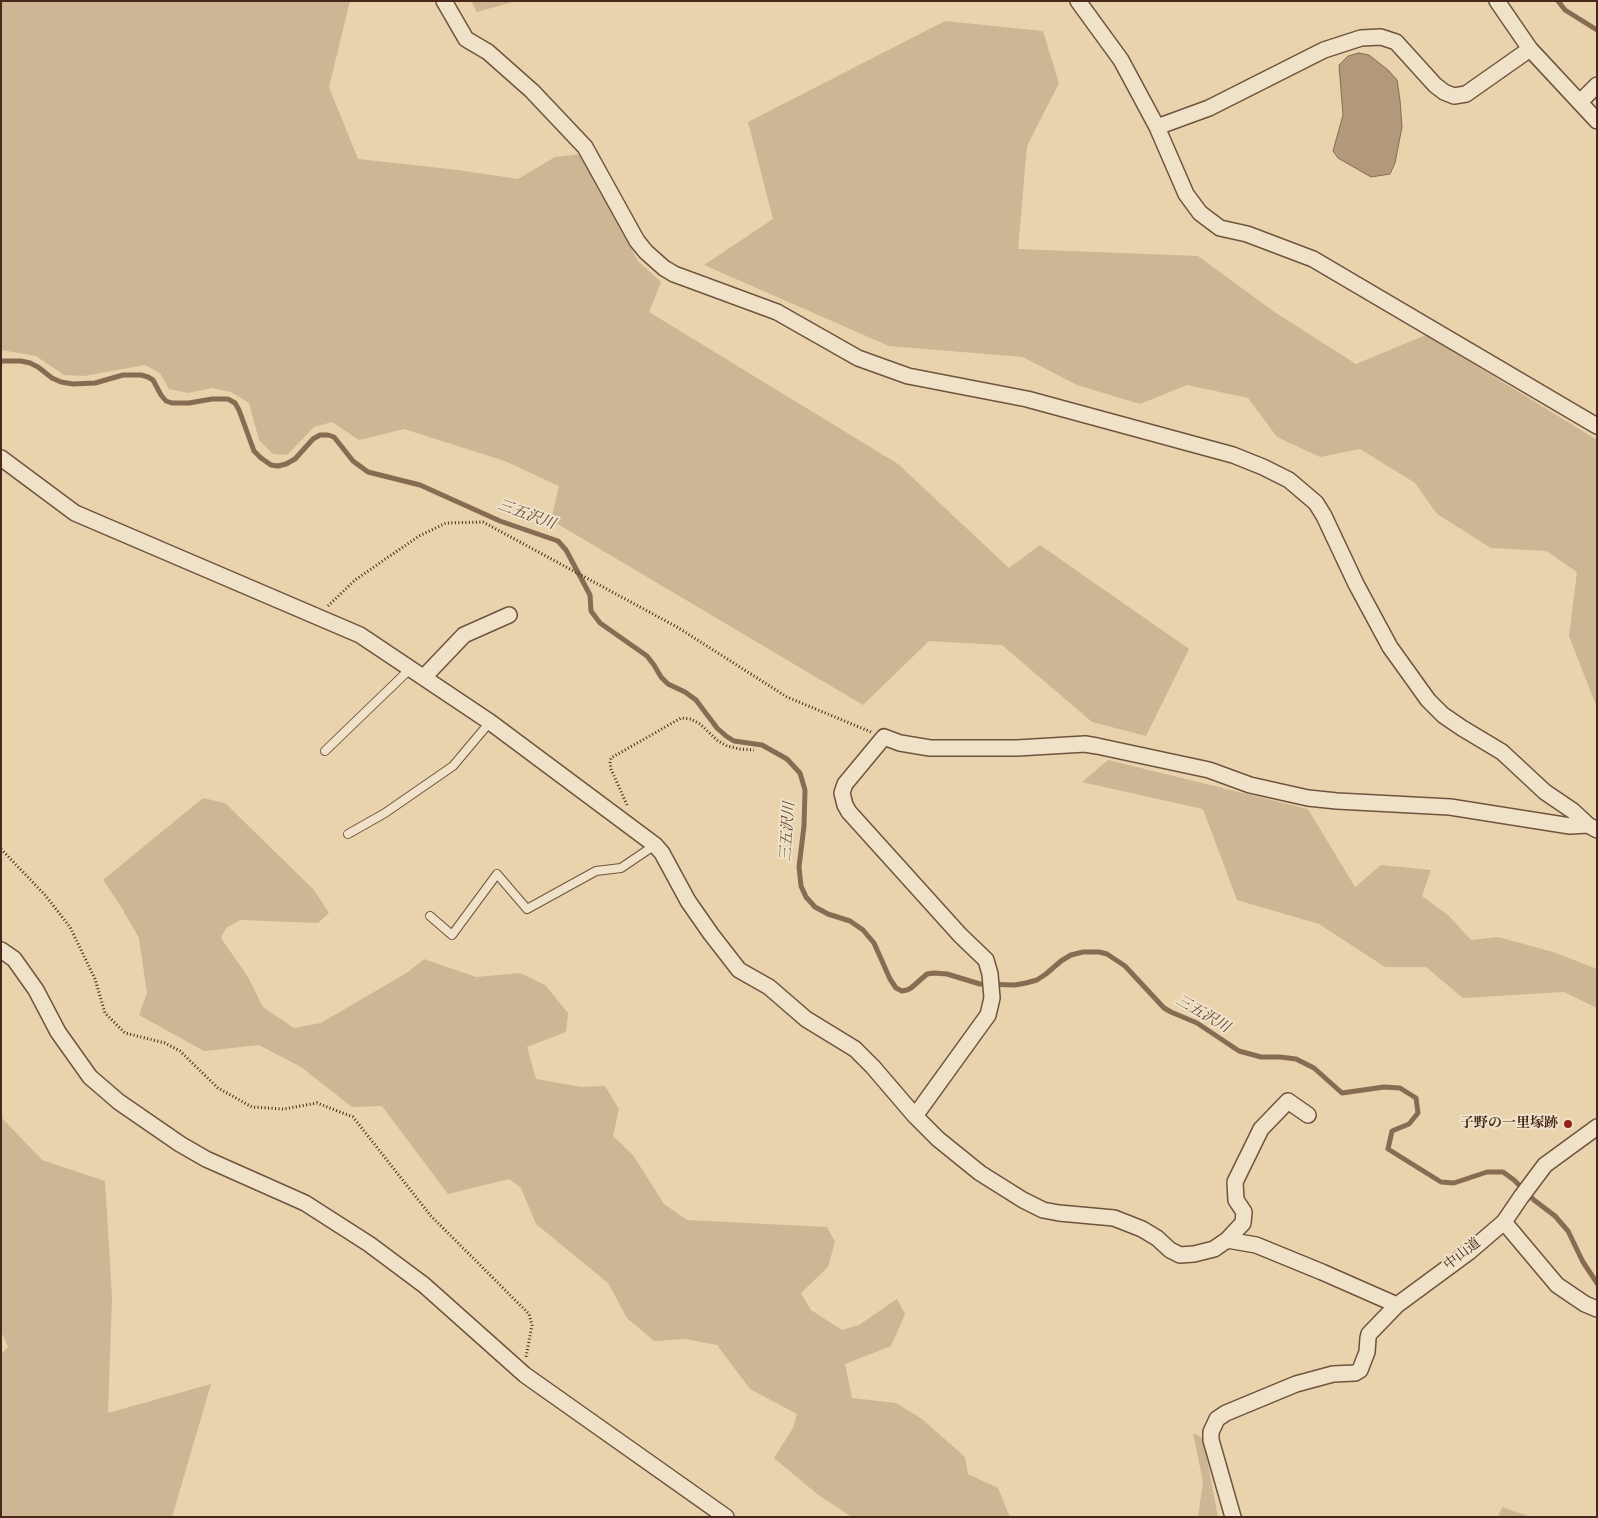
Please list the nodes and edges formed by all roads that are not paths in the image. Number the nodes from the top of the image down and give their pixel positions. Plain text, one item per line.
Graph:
1 (444, 1) edge
2 (1078, 1) edge
3 (1497, 1) edge
4 (1530, 49) junction
5 (1597, 85) edge
6 (1580, 102) junction
7 (1597, 121) edge
8 (1156, 127) junction
9 (1597, 426) edge
10 (1, 458) edge
11 (509, 614) dead end
12 (410, 669) junction
13 (424, 677) junction
14 (490, 722) junction
15 (325, 752) dead end
16 (1592, 827) edge
17 (348, 834) dead end
18 (655, 845) junction
19 (430, 916) dead end
20 (1, 950) edge
21 (1308, 1115) dead end
22 (915, 1116) junction
23 (1597, 1127) edge
24 (1504, 1222) junction
25 (1227, 1240) junction
26 (1397, 1305) junction
27 (1597, 1309) edge
28 (726, 1517) edge
29 (1233, 1517) edge

1 - 16 street
2 - 8 street
3 - 4 street
4 - 6 street
4 - 8 street
5 - 6 street
6 - 7 street
8 - 9 street
10 - 12 street
11 - 13 street
12 - 13 street
12 - 15 lane
13 - 14 street
14 - 17 lane
14 - 18 street
16 - 22 street
18 - 19 lane
18 - 22 street
20 - 28 street
21 - 25 street
22 - 25 street
23 - 24 street, 中山道
24 - 26 street, 中山道
24 - 27 street
25 - 26 street
26 - 29 street, 中山道

